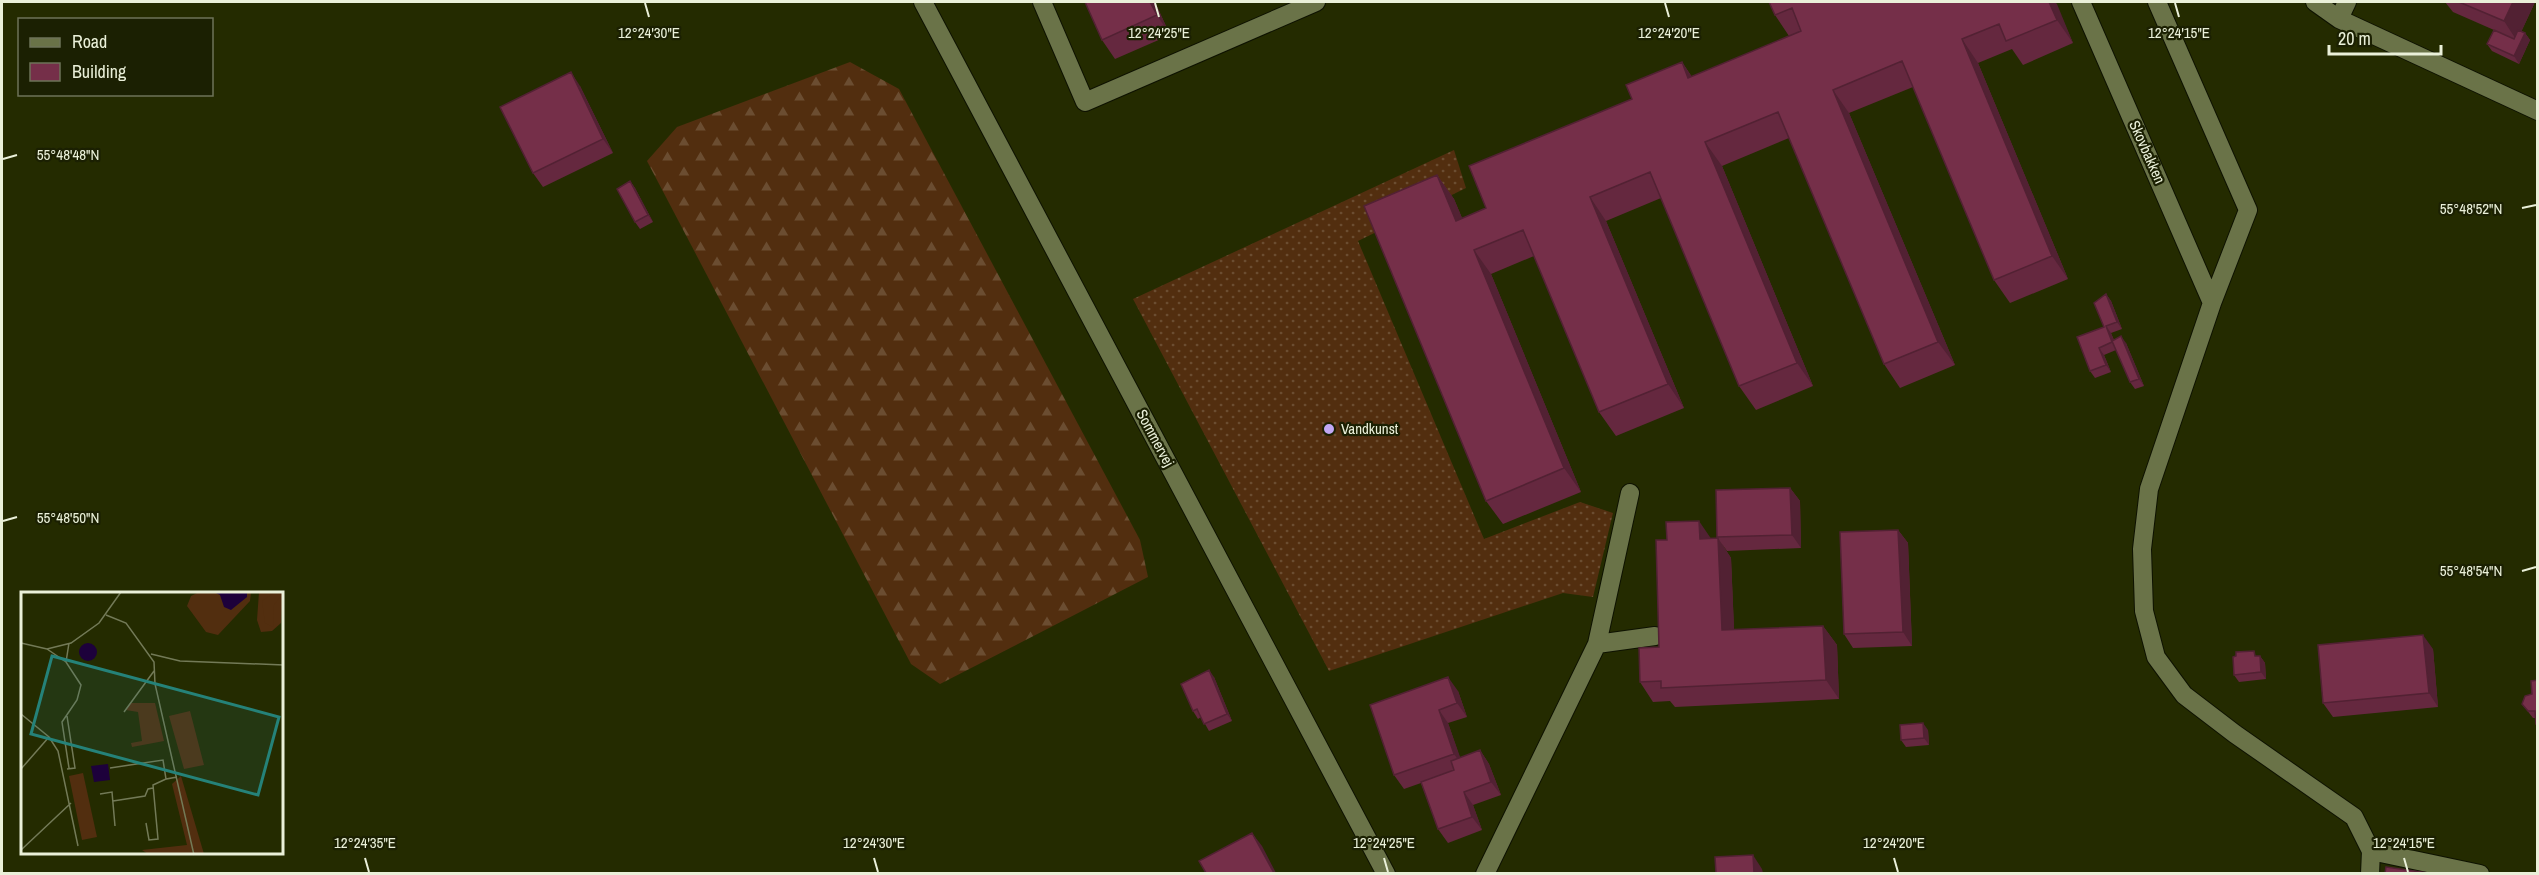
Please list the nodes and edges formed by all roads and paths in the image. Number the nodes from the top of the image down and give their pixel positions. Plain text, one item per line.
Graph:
1 (923, 2) edge
2 (1042, 2) edge
3 (1316, 2) edge
4 (2081, 2) edge
5 (2157, 2) edge
6 (2315, 2) edge
7 (2347, 2) edge
8 (2339, 19) junction
9 (2538, 111) edge
10 (2212, 303) junction
11 (1630, 493) dead end
12 (1655, 636) dead end
13 (1597, 644) junction
14 (2371, 851) junction
15 (1386, 873) edge
16 (1485, 873) edge
17 (2370, 873) edge
18 (2480, 873) edge

1 - 15 street, Sommervej
2 - 3 street
4 - 10 street, Skovbakken
5 - 10 street
6 - 8 street
7 - 8 street
8 - 9 street
10 - 14 street
11 - 13 street
12 - 13 street
13 - 16 street
14 - 17 street
14 - 18 street

